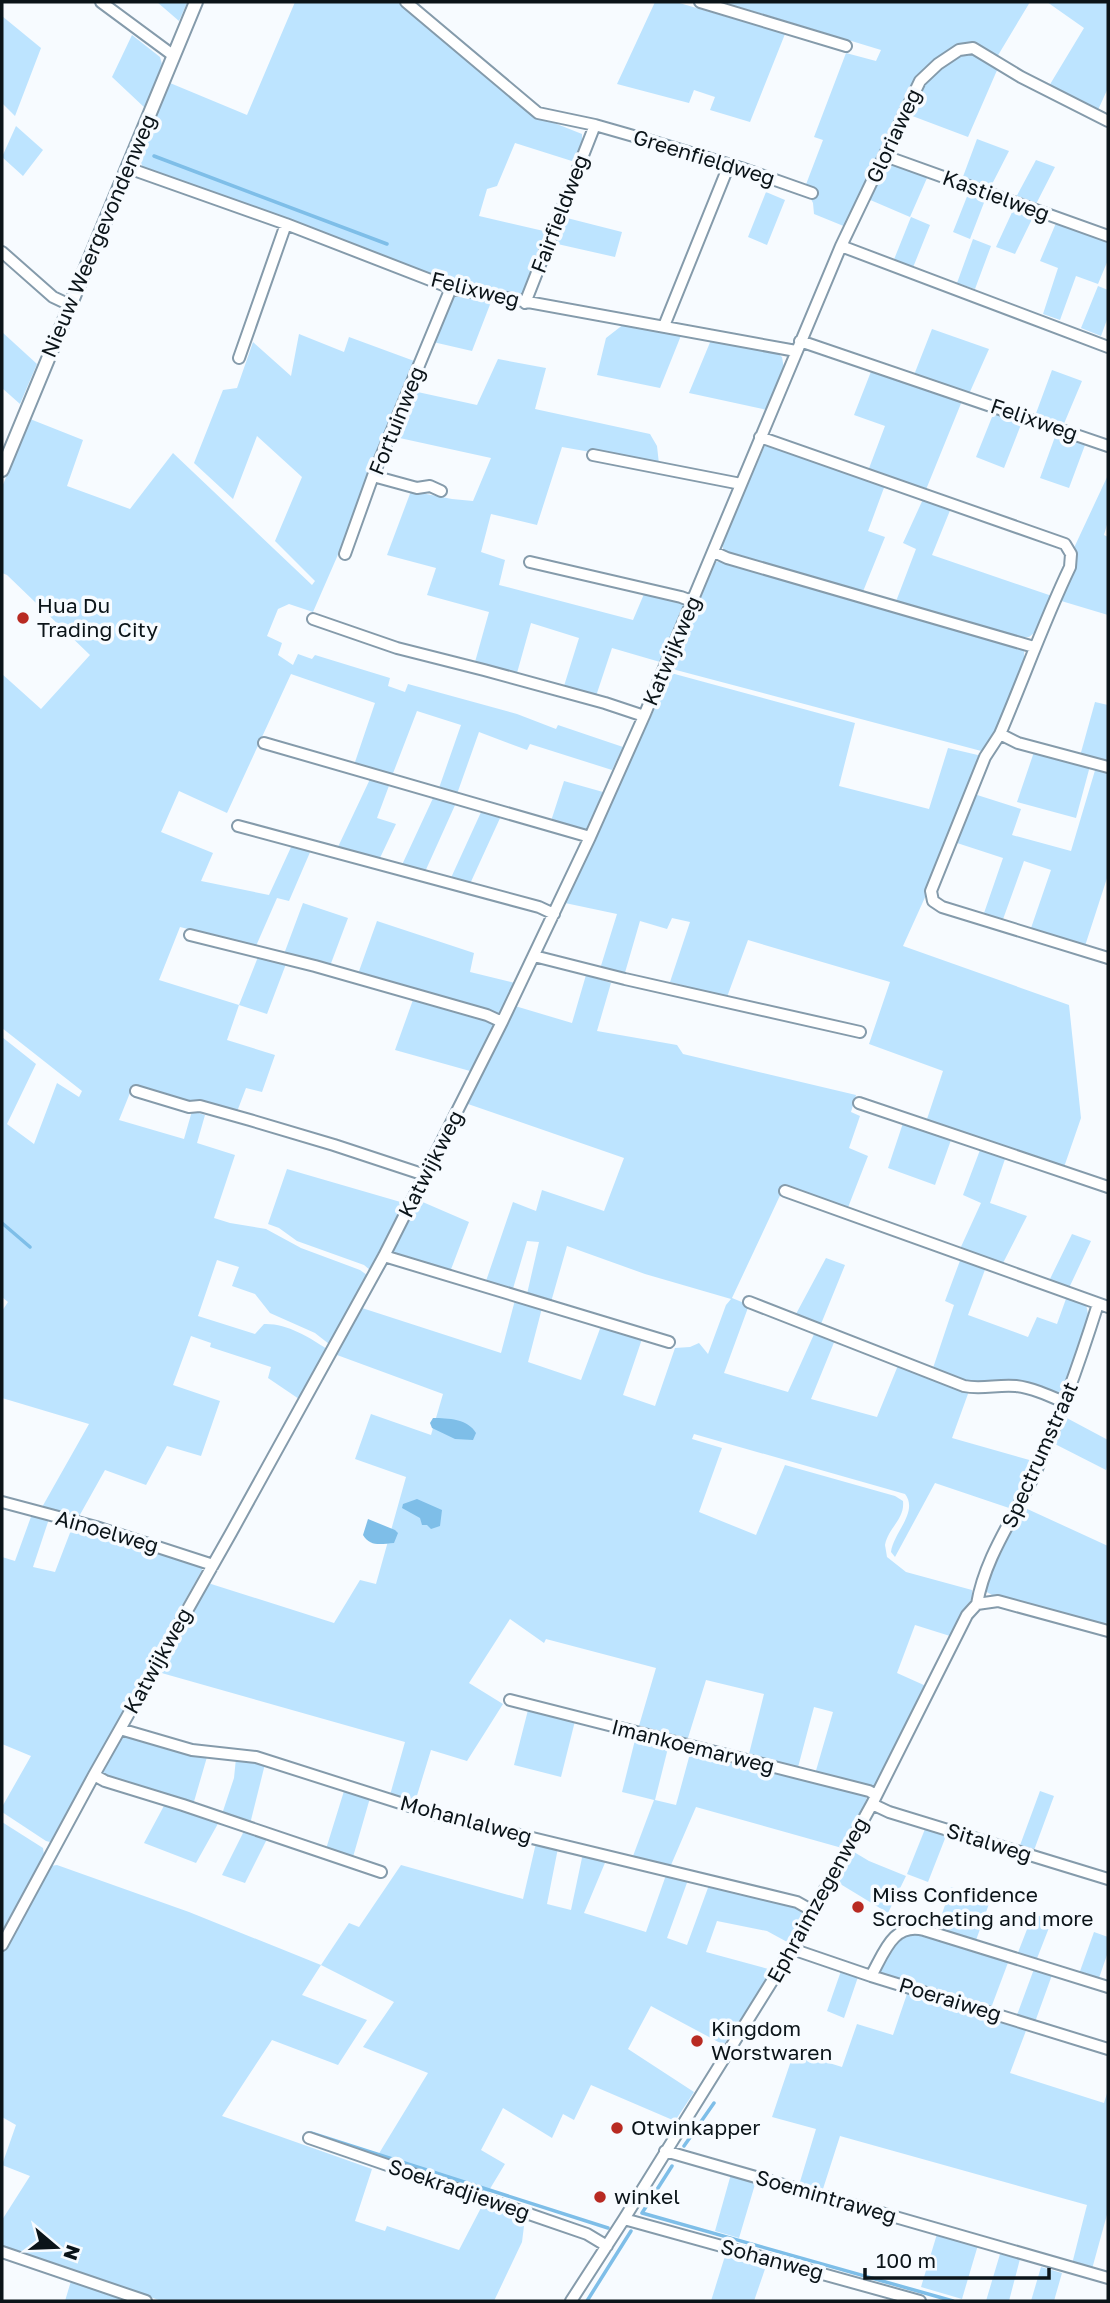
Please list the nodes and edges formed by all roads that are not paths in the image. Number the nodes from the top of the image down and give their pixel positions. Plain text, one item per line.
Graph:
1 (101, 2) edge
2 (196, 2) edge
3 (406, 2) edge
4 (701, 2) edge
5 (846, 46) dead end
6 (174, 56) junction
7 (1108, 121) edge
8 (595, 125) junction
9 (885, 156) junction
10 (729, 165) junction
11 (128, 168) junction
12 (812, 193) dead end
13 (286, 224) junction
14 (1108, 236) edge
15 (841, 246) junction
16 (2, 252) edge
17 (451, 288) junction
18 (525, 303) junction
19 (70, 305) junction
20 (664, 326) junction
21 (798, 346) junction
22 (1108, 347) edge
23 (239, 358) dead end
24 (761, 437) junction
25 (1108, 446) edge
26 (593, 455) dead end
27 (2, 470) edge
28 (373, 477) junction
29 (741, 484) junction
30 (441, 491) dead end
31 (714, 552) junction
32 (345, 554) dead end
33 (530, 562) dead end
34 (694, 602) junction
35 (313, 619) dead end
36 (1034, 647) junction
37 (644, 716) junction
38 (1000, 734) junction
39 (264, 743) dead end
40 (1108, 767) edge
41 (238, 827) dead end
42 (590, 837) junction
43 (554, 914) junction
44 (190, 935) dead end
45 (534, 956) junction
46 (1108, 958) edge
47 (502, 1022) junction
48 (860, 1032) dead end
49 (136, 1091) dead end
50 (859, 1103) dead end
51 (425, 1175) junction
52 (1108, 1188) edge
53 (785, 1191) dead end
54 (384, 1256) junction
55 (749, 1302) dead end
56 (1103, 1305) edge
57 (669, 1342) dead end
58 (1066, 1403) junction
59 (2, 1502) edge
60 (213, 1564) junction
61 (977, 1604) junction
62 (1108, 1631) edge
63 (510, 1700) dead end
64 (120, 1729) junction
65 (94, 1775) junction
66 (874, 1800) junction
67 (381, 1872) dead end
68 (1108, 1880) edge
69 (813, 1910) junction
70 (2, 1945) edge
71 (792, 1949) junction
72 (871, 1976) junction
73 (1108, 1987) edge
74 (1108, 2049) edge
75 (309, 2138) dead end
76 (665, 2151) junction
77 (624, 2219) junction
78 (607, 2246) junction
79 (2, 2252) edge
80 (1108, 2278) edge
81 (146, 2301) edge
82 (571, 2301) edge
83 (920, 2301) edge

1 - 6 street
2 - 6 street, Nieuw Weergevondenweg
3 - 8 street, Greenfieldweg
4 - 5 street
6 - 11 street, Nieuw Weergevondenweg
7 - 9 street, Gloriaweg
8 - 10 street, Greenfieldweg
8 - 18 street, Fairfieldweg
9 - 14 street, Kastielweg
9 - 15 street, Gloriaweg
10 - 12 street, Greenfieldweg
10 - 20 street
11 - 13 street, Felixweg
11 - 19 street, Nieuw Weergevondenweg
13 - 17 street, Felixweg
13 - 23 street
15 - 21 street, Gloriaweg
15 - 22 street
16 - 19 street
17 - 18 street, Felixweg
17 - 28 street, Fortuinweg
18 - 20 street, Felixweg
19 - 27 street, Nieuw Weergevondenweg
20 - 21 street, Felixweg
21 - 24 street, Katwijkweg
21 - 25 street, Felixweg
24 - 29 street, Katwijkweg
24 - 36 street
26 - 29 street
28 - 30 street
28 - 32 street, Fortuinweg
29 - 31 street, Katwijkweg
31 - 34 street, Katwijkweg
31 - 36 street
33 - 34 street
34 - 37 street, Katwijkweg
35 - 37 street
36 - 38 street
37 - 42 street, Katwijkweg
38 - 40 street
38 - 46 street
39 - 42 street
41 - 43 street
42 - 43 street, Katwijkweg
43 - 45 street, Katwijkweg
44 - 47 street
45 - 47 street, Katwijkweg
45 - 48 street
47 - 51 street, Katwijkweg
49 - 51 street
50 - 52 street
51 - 54 street, Katwijkweg
53 - 56 street
54 - 57 street
54 - 60 street, Katwijkweg
55 - 58 street
56 - 58 street, Spectrumstraat
58 - 61 street, Spectrumstraat
59 - 60 street, Ainoelweg
60 - 64 street, Katwijkweg
61 - 62 street
61 - 66 street, Ephraimzegenweg
63 - 66 street, Imankoemarweg
64 - 65 street, Katwijkweg
64 - 69 street, Mohanlalweg
65 - 67 street
65 - 70 street, Katwijkweg
66 - 68 street, Sitalweg
66 - 69 street, Ephraimzegenweg
69 - 71 street, Ephraimzegenweg
71 - 72 street, Poeraiweg
71 - 76 street, Ephraimzegenweg
72 - 73 street
72 - 74 street, Poeraiweg
75 - 78 street, Soekradjieweg
76 - 77 street, Ephraimzegenweg
76 - 80 street, Soemintraweg
77 - 78 street, Ephraimzegenweg
77 - 83 street, Sohanweg
78 - 82 street, Ephraimzegenweg
79 - 81 street

